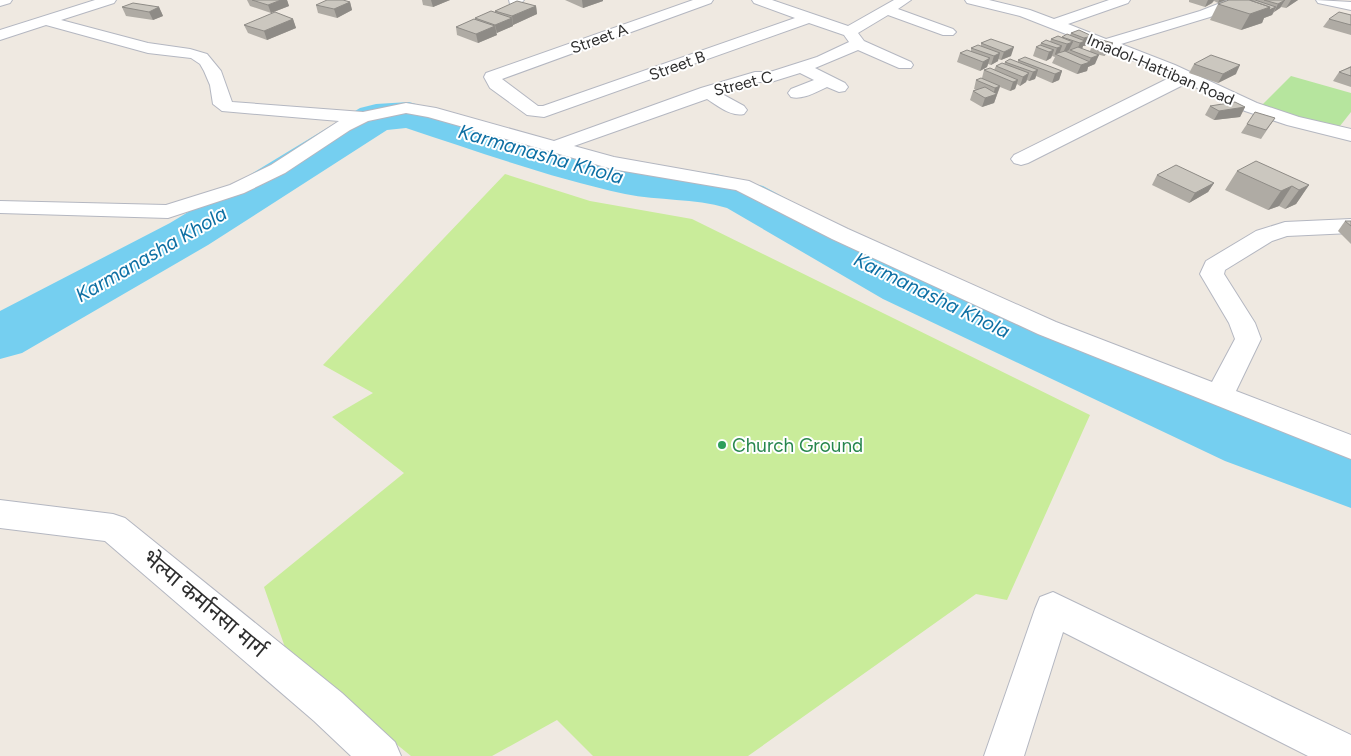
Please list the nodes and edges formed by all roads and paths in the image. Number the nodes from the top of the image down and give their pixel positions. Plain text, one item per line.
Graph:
1 (5, 0) edge
2 (62, 0) edge
3 (109, 0) edge
4 (706, 0) edge
5 (759, 0) edge
6 (904, 0) edge
7 (972, 0) edge
8 (1122, 0) edge
9 (1241, 0) edge
10 (1323, 0) edge
11 (0, 2) edge
12 (1351, 6) edge
13 (83, 8) junction
14 (887, 10) junction
15 (809, 18) junction
16 (44, 20) junction
17 (1054, 24) junction
18 (948, 32) dead end
19 (0, 35) edge
20 (853, 38) junction
21 (1106, 44) junction
22 (905, 65) dead end
23 (801, 67) junction
24 (1187, 76) junction
25 (707, 92) junction
26 (797, 93) dead end
27 (738, 110) dead end
28 (544, 112) joint
29 (363, 117) junction
30 (1351, 135) edge
31 (554, 147) junction
32 (1021, 159) dead end
33 (0, 207) edge
34 (1351, 226) edge
35 (1219, 396) junction
36 (1351, 447) edge
37 (0, 514) edge
38 (381, 756) edge
39 (1004, 756) edge
40 (1351, 756) edge

1 - 11 street
2 - 13 street
3 - 13 street
4 - 28 street, Street A
5 - 15 street
6 - 14 street, Street C
7 - 17 street, Imadol-Hattiban Road
8 - 17 street
9 - 21 street
10 - 12 street
13 - 16 street
14 - 18 street
14 - 20 street, Street C
15 - 20 street
15 - 28 street, Street B
16 - 19 street
16 - 29 street
17 - 21 street, Imadol-Hattiban Road
20 - 22 street
20 - 23 street, Street C
21 - 24 street, Imadol-Hattiban Road
23 - 25 street, Street C
23 - 26 street
24 - 30 street, Imadol-Hattiban Road
24 - 32 street
25 - 27 street
25 - 31 street, Street C
29 - 31 street
29 - 33 street
31 - 35 street
34 - 35 street
35 - 36 street
37 - 38 street, भेल्पा कर्मानसा मार्ग
39 - 40 street

